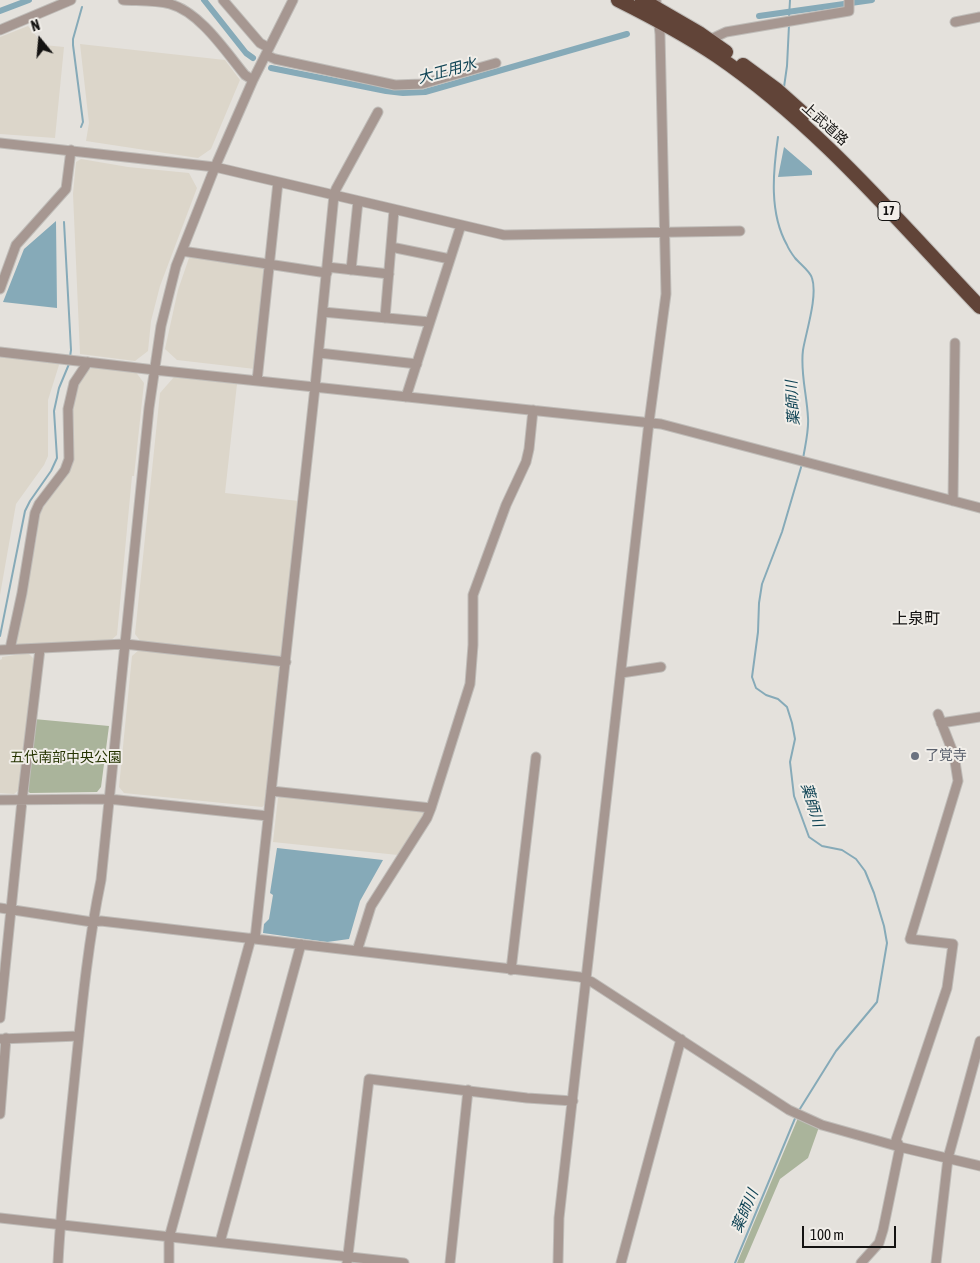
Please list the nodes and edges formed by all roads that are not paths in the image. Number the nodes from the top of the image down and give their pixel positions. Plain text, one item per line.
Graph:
1 (70, 0) edge
2 (123, 0) edge
3 (223, 0) edge
4 (293, 0) edge
5 (618, 0) edge
6 (642, 0) edge
7 (849, 4) edge
8 (658, 10) edge
9 (980, 17) edge
10 (955, 22) dead end
11 (0, 30) edge
12 (710, 40) junction
13 (267, 52) junction
14 (496, 63) dead end
15 (252, 80) junction
16 (776, 95) junction
17 (378, 112) dead end
18 (795, 112) junction
19 (0, 143) edge
20 (71, 150) junction
21 (215, 167) junction
22 (278, 182) junction
23 (334, 195) junction
24 (358, 201) junction
25 (394, 210) junction
26 (461, 225) junction
27 (740, 231) dead end
28 (666, 232) junction
29 (391, 247) junction
30 (182, 251) junction
31 (450, 259) junction
32 (270, 264) junction
33 (327, 270) junction
34 (351, 270) junction
35 (389, 274) junction
36 (0, 289) edge
37 (980, 294) edge
38 (980, 308) edge
39 (323, 312) junction
40 (385, 318) junction
41 (430, 322) junction
42 (955, 343) dead end
43 (0, 352) edge
44 (319, 353) junction
45 (88, 362) junction
46 (416, 364) junction
47 (155, 370) junction
48 (257, 381) junction
49 (315, 387) junction
50 (406, 397) junction
51 (533, 410) junction
52 (649, 422) junction
53 (953, 501) junction
54 (980, 508) edge
55 (125, 644) junction
56 (10, 649) junction
57 (40, 649) junction
58 (0, 650) edge
59 (286, 662) junction
60 (661, 668) dead end
61 (621, 673) junction
62 (980, 717) edge
63 (536, 757) dead end
64 (271, 791) junction
65 (109, 799) junction
66 (0, 800) edge
67 (22, 801) junction
68 (431, 808) junction
69 (268, 816) junction
70 (0, 908) edge
71 (11, 910) junction
72 (92, 922) junction
73 (253, 939) junction
74 (301, 944) junction
75 (357, 951) junction
76 (510, 970) junction
77 (586, 979) junction
78 (0, 1018) edge
79 (79, 1036) junction
80 (3, 1038) edge
81 (681, 1040) junction
82 (980, 1042) edge
83 (468, 1090) junction
84 (573, 1101) junction
85 (0, 1114) edge
86 (900, 1147) junction
87 (948, 1158) junction
88 (980, 1166) edge
89 (0, 1218) edge
90 (60, 1226) junction
91 (169, 1238) junction
92 (220, 1242) junction
93 (348, 1260) edge
94 (58, 1263) edge
95 (169, 1263) edge
96 (404, 1263) edge
97 (450, 1263) edge
98 (558, 1263) edge
99 (621, 1263) edge
100 (861, 1263) edge
101 (936, 1263) edge

1 - 11 street
2 - 15 street
3 - 13 street
4 - 13 street
5 - 8 highway, 上武道路 / 17
6 - 8 highway, 上武道路 / 17
7 - 12 street
8 - 12 highway, 上武道路 / 17
8 - 16 highway, 上武道路 / 17
8 - 28 street
9 - 10 street
12 - 16 highway, 上武道路 / 17
13 - 14 street
13 - 15 street
15 - 21 street
16 - 18 highway, 上武道路 / 17
17 - 23 street
18 - 37 highway, 上武道路 / 17
18 - 38 highway, 上武道路 / 17
19 - 20 street
20 - 21 street
20 - 36 street
21 - 22 street
21 - 30 street
22 - 23 street
22 - 32 street
23 - 24 street
23 - 33 street
24 - 25 street
24 - 34 street
25 - 26 street
25 - 29 street
26 - 28 street
26 - 31 street
27 - 28 street
28 - 52 street
29 - 31 street
29 - 35 street
30 - 32 street
30 - 47 street
31 - 41 street
32 - 33 street
32 - 48 street
33 - 34 street
33 - 39 street
34 - 35 street
35 - 40 street
39 - 40 street
39 - 44 street
40 - 41 street
41 - 46 street
42 - 53 street
43 - 45 street
44 - 46 street
44 - 49 street
45 - 47 street
45 - 56 street
46 - 50 street
47 - 48 street
47 - 55 street
48 - 49 street
49 - 50 street
49 - 59 street
50 - 51 street
51 - 52 street
51 - 68 street
52 - 53 street
52 - 61 street
53 - 54 street
55 - 57 street
55 - 59 street
55 - 65 street
56 - 57 street
56 - 58 street
57 - 67 street
59 - 64 street
60 - 61 street
61 - 77 street
62 - 86 street
63 - 76 street
64 - 68 street
64 - 69 street
65 - 67 street
65 - 69 street
65 - 72 street
66 - 67 street
67 - 71 street
68 - 75 street
69 - 73 street
70 - 71 street
71 - 72 street
71 - 78 street
72 - 73 street
72 - 79 street
73 - 74 street
73 - 91 street
74 - 75 street
74 - 92 street
75 - 76 street
76 - 77 street
77 - 81 street
77 - 84 street
79 - 80 street
79 - 90 street
80 - 85 street
81 - 86 street
81 - 99 street
82 - 87 street
83 - 84 street
83 - 93 street
83 - 97 street
84 - 98 street
86 - 87 street
86 - 100 street
87 - 88 street
87 - 101 street
89 - 90 street
90 - 91 street
90 - 94 street
91 - 92 street
91 - 95 street
92 - 93 street
93 - 96 street

